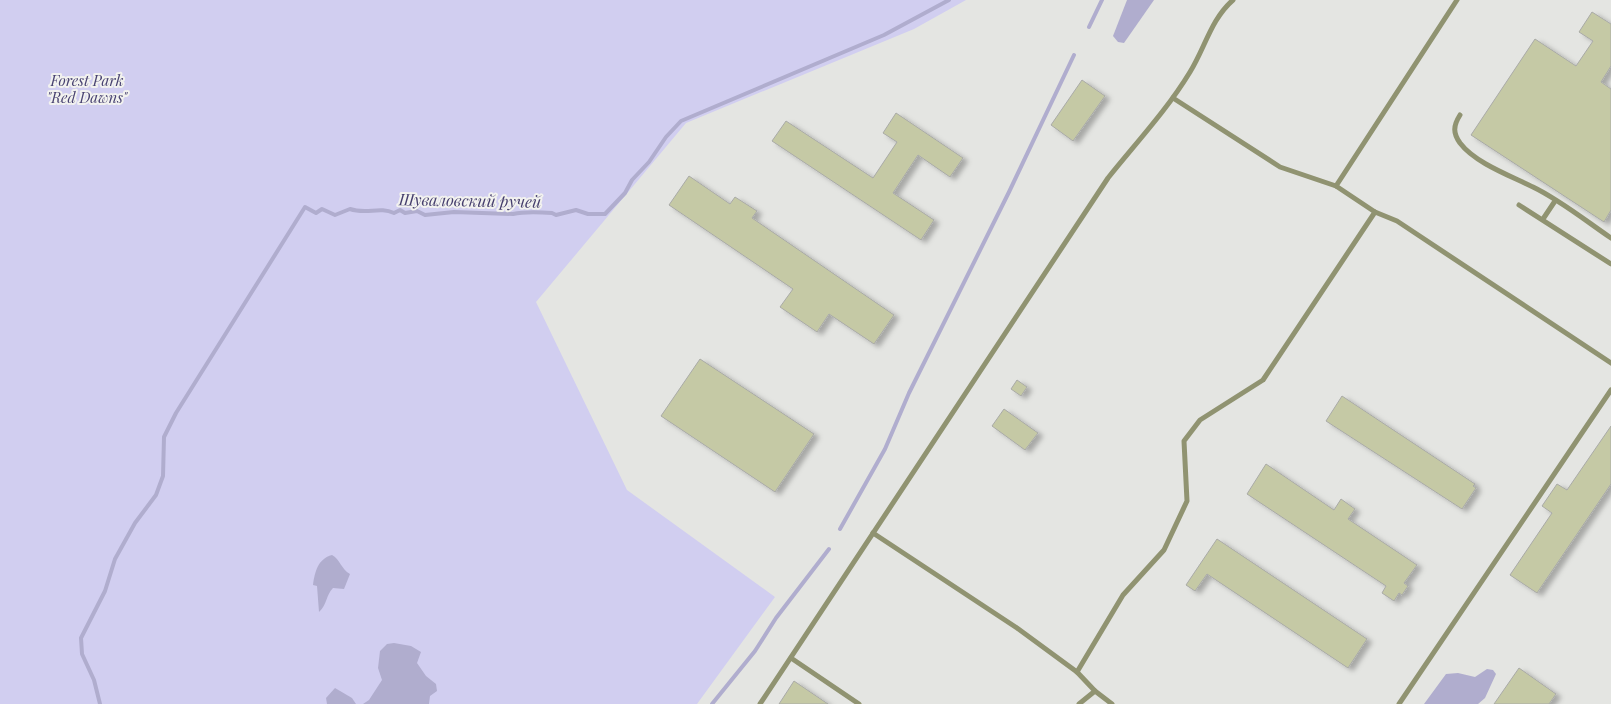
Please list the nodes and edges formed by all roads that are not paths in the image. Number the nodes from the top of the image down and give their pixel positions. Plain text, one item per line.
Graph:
1 (1233, 0) edge
2 (1457, 0) edge
3 (1173, 98) junction
4 (1460, 115) dead end
5 (1336, 186) junction
6 (1555, 201) junction
7 (1519, 205) dead end
8 (1375, 212) junction
9 (1543, 219) junction
10 (1611, 238) edge
11 (1611, 264) edge
12 (1611, 363) edge
13 (1611, 390) edge
14 (872, 533) junction
15 (791, 658) junction
16 (1077, 672) junction
17 (1095, 691) junction
18 (760, 704) edge
19 (859, 704) edge
20 (1080, 704) edge
21 (1112, 704) edge
22 (1399, 704) edge

1 - 3 lane
2 - 5 lane
3 - 5 lane
3 - 14 lane
4 - 6 lane
5 - 8 lane
6 - 9 lane
6 - 10 lane
7 - 9 lane
8 - 12 lane
8 - 16 lane
9 - 11 lane
13 - 22 lane
14 - 15 lane
14 - 16 lane
15 - 18 lane
15 - 19 lane
16 - 17 lane
17 - 20 lane
17 - 21 lane

